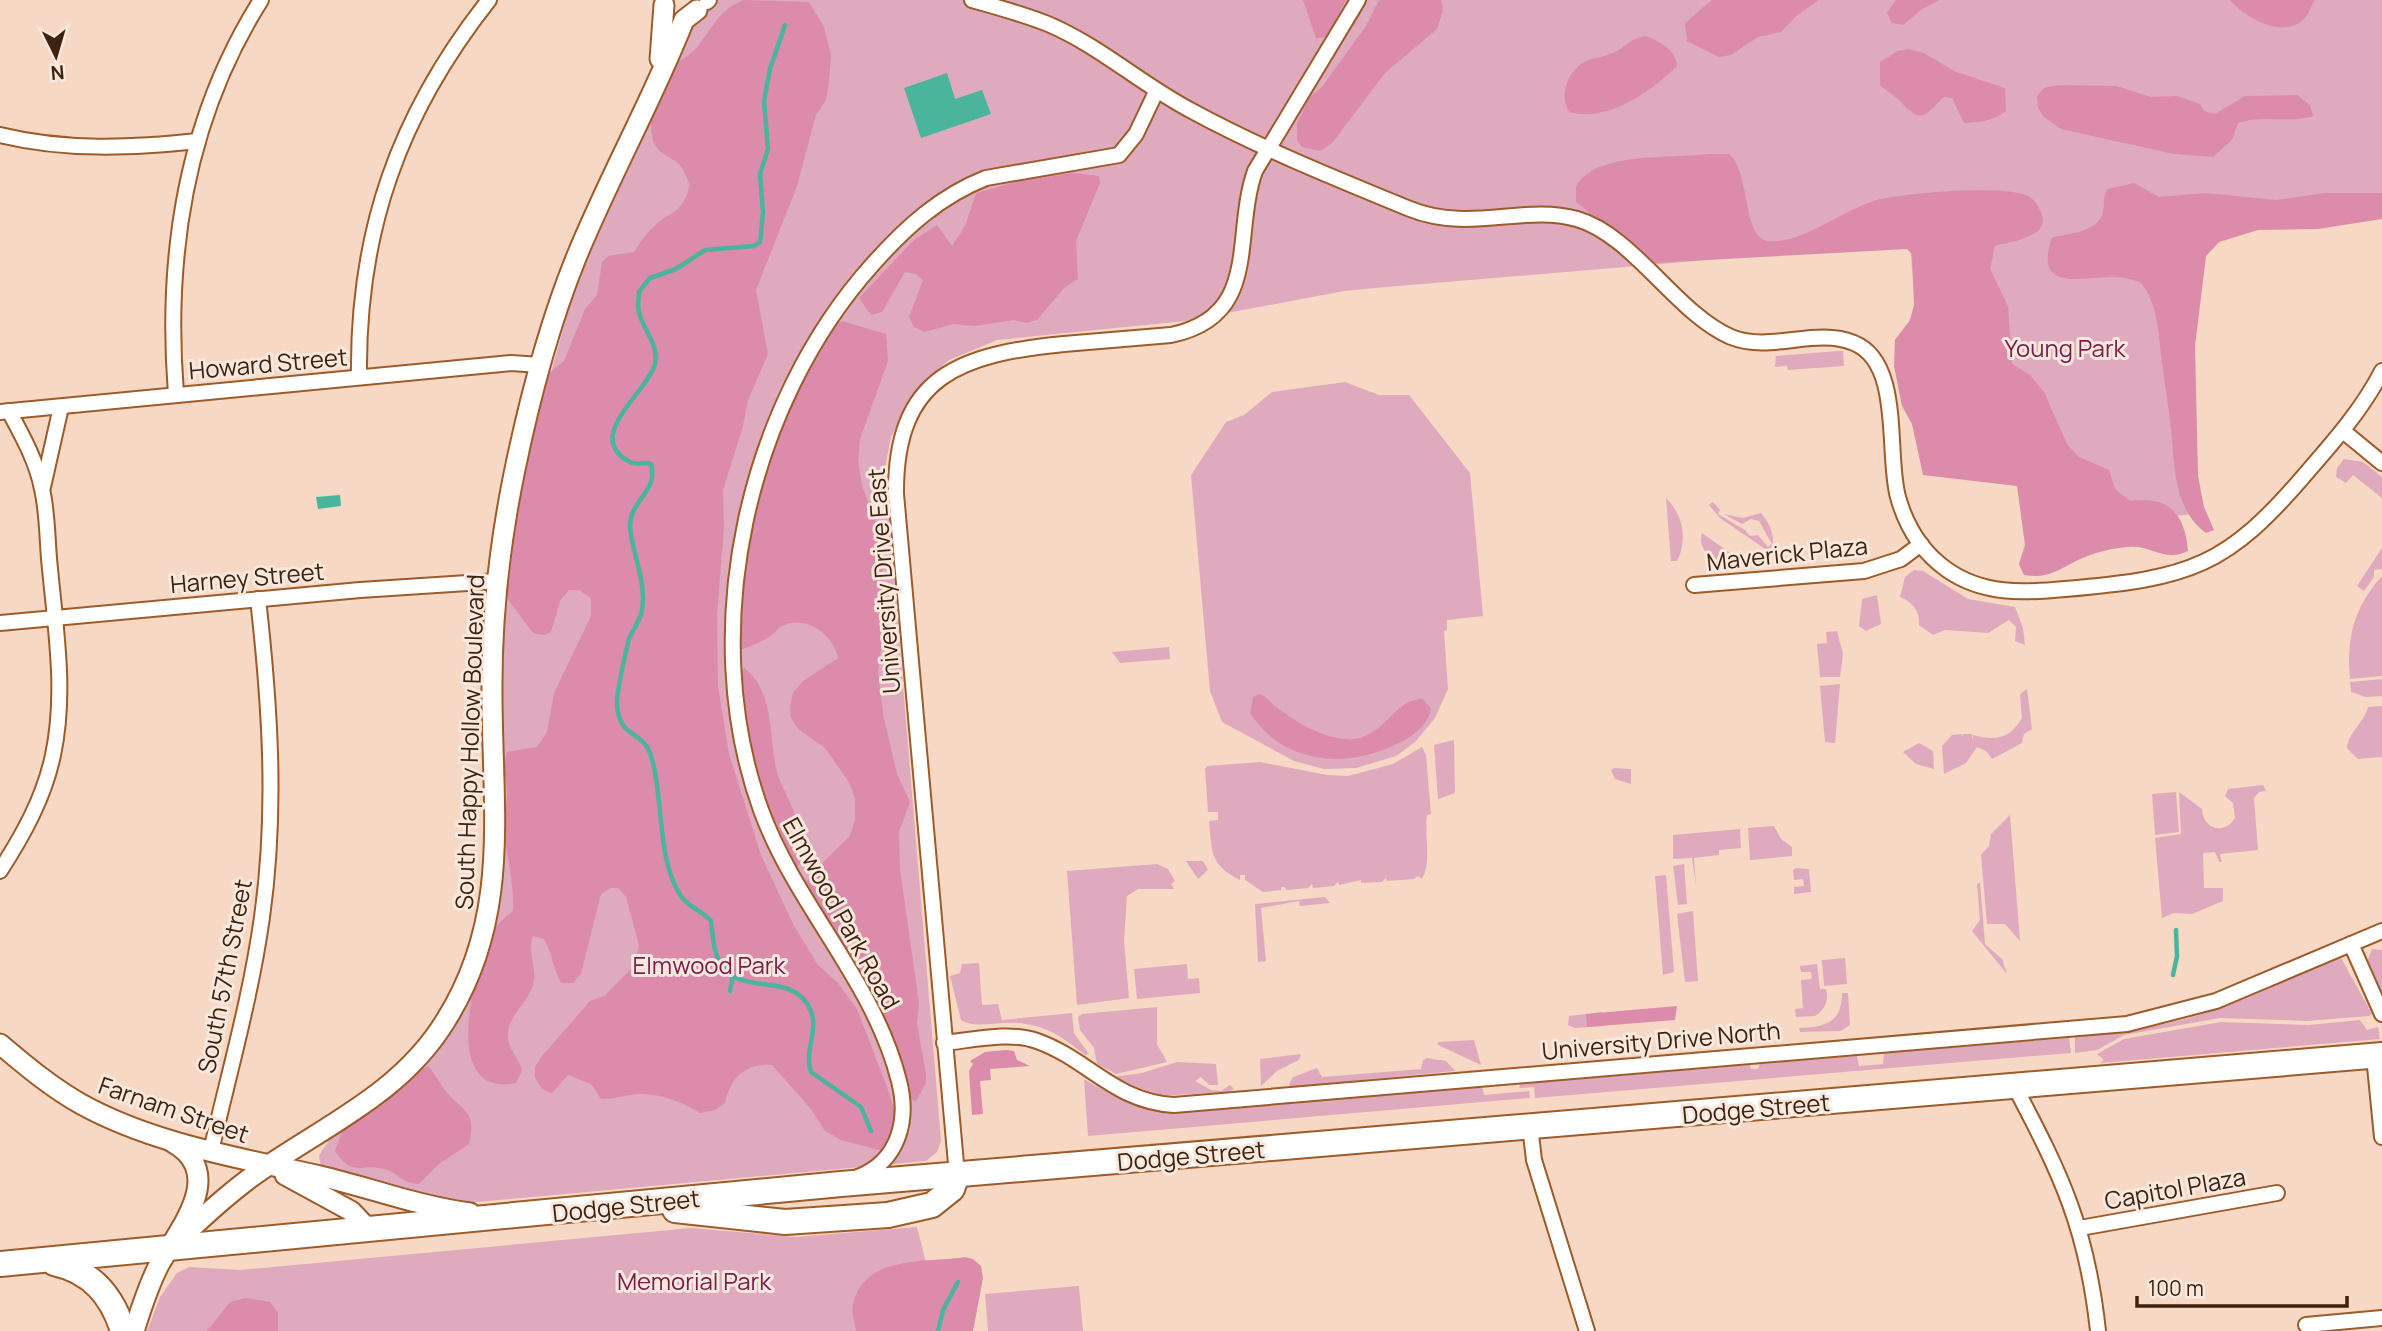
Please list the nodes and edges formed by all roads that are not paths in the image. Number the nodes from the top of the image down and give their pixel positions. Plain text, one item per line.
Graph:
1 (261, 0) edge
2 (489, 0) edge
3 (972, 0) edge
4 (1358, 0) edge
5 (662, 3) edge
6 (705, 3) edge
7 (1156, 92) junction
8 (650, 97) junction
9 (0, 135) edge
10 (198, 141) junction
11 (1267, 147) junction
12 (540, 365) junction
13 (2382, 370) edge
14 (359, 377) junction
15 (176, 394) junction
16 (61, 407) junction
17 (5, 411) edge
18 (2343, 431) junction
19 (2382, 463) edge
20 (42, 489) junction
21 (1920, 544) junction
22 (498, 581) junction
23 (1694, 585) dead end
24 (258, 599) junction
25 (54, 618) junction
26 (0, 624) edge
27 (0, 872) edge
28 (2382, 931) edge
29 (2351, 944) junction
30 (2382, 1014) edge
31 (944, 1043) junction
32 (0, 1044) edge
33 (2378, 1056) edge
34 (2015, 1087) junction
35 (1530, 1126) junction
36 (159, 1135) junction
37 (2382, 1137) edge
38 (211, 1151) junction
39 (268, 1166) junction
40 (957, 1175) junction
41 (841, 1184) junction
42 (2277, 1193) dead end
43 (633, 1205) junction
44 (502, 1217) junction
45 (2080, 1228) junction
46 (369, 1230) junction
47 (171, 1248) junction
48 (36, 1260) junction
49 (0, 1264) edge
50 (2382, 1318) edge
51 (2306, 1325) dead end
52 (123, 1331) edge
53 (134, 1331) edge
54 (1587, 1331) edge
55 (2098, 1331) edge

1 - 10 street
2 - 14 street
3 - 7 street
4 - 11 street
5 - 6 street
5 - 8 street
6 - 8 street, South Happy Hollow Boulevard
7 - 11 street
7 - 41 street, Elmwood Park Road
8 - 12 street, South Happy Hollow Boulevard
9 - 10 street
10 - 15 street
11 - 21 street
11 - 31 street, University Drive East
12 - 14 street, Howard Street
12 - 22 street, South Happy Hollow Boulevard
13 - 18 street
14 - 15 street, Howard Street
15 - 16 street, Howard Street
16 - 17 street, Howard Street
16 - 20 street
17 - 20 street
18 - 19 street
18 - 21 street
20 - 25 street
21 - 23 street, Maverick Plaza
22 - 24 street, Harney Street
22 - 39 street, South Happy Hollow Boulevard
24 - 25 street, Harney Street
24 - 38 street, South 57th Street
25 - 26 street, Harney Street
25 - 27 street
28 - 29 street, University Drive North
29 - 30 street
29 - 31 street, University Drive North
31 - 40 street, University Drive East
32 - 36 street, Farnam Street
33 - 34 highway, Dodge Street
33 - 37 street
34 - 35 highway, Dodge Street
34 - 45 street
35 - 40 highway, Dodge Street
35 - 54 street
36 - 38 street, Farnam Street
36 - 47 street
38 - 39 street, Farnam Street
39 - 44 street, Farnam Street
39 - 46 street, Farnam Street
39 - 47 street, South Happy Hollow Boulevard
40 - 41 highway, Dodge Street
40 - 43 highway
41 - 43 highway, Dodge Street
42 - 45 street, Capitol Plaza
43 - 44 highway, Dodge Street
44 - 46 highway, Dodge Street
45 - 55 street
46 - 47 highway, Dodge Street
47 - 48 highway, Dodge Street
47 - 53 street
48 - 49 highway, Dodge Street
48 - 52 highway
50 - 51 street

